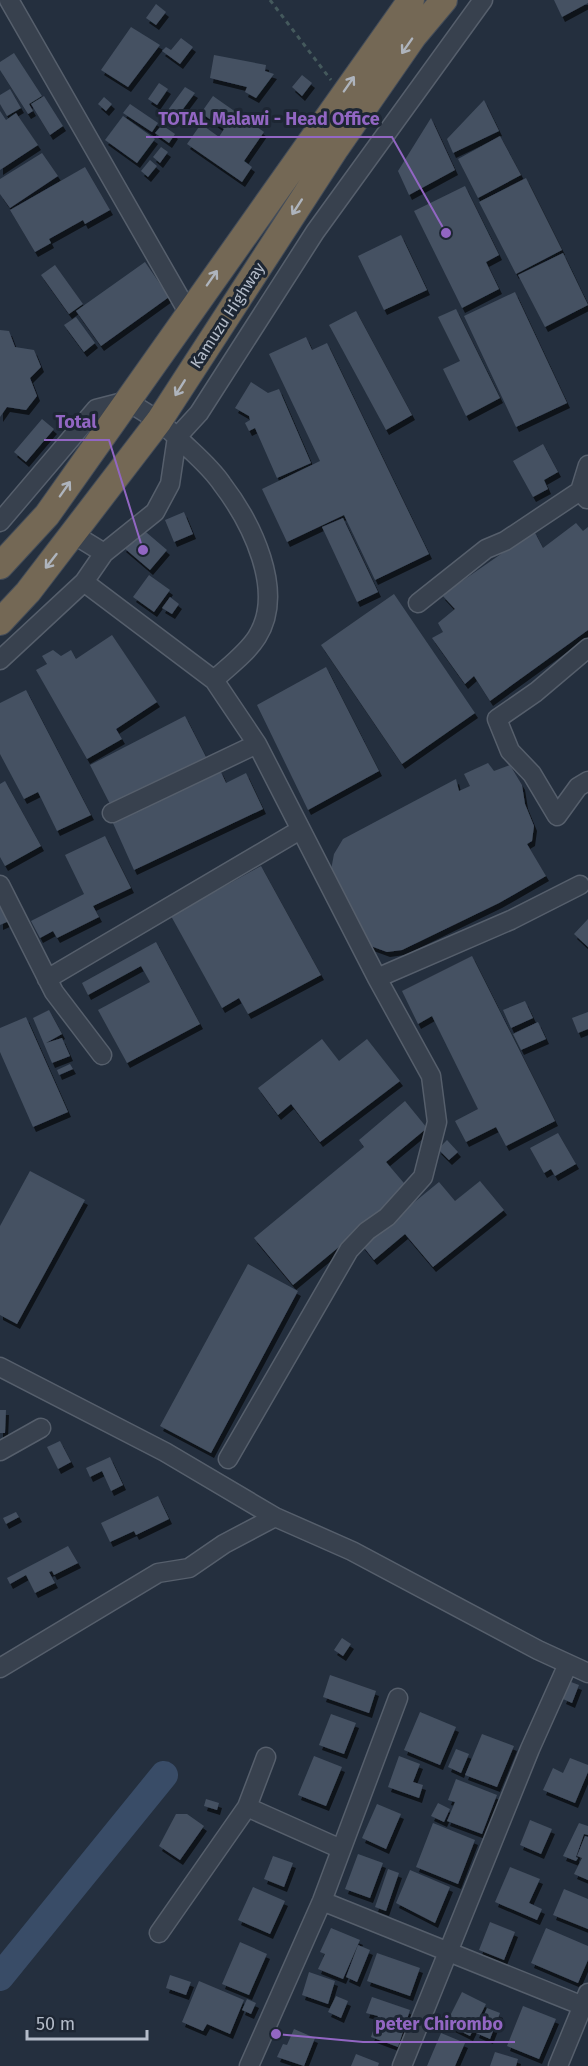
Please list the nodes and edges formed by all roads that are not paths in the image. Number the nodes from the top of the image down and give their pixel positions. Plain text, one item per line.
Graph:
1 (9, 0) edge
2 (411, 0) edge
3 (444, 0) edge
4 (483, 0) edge
5 (188, 312) junction
6 (127, 401) junction
7 (168, 429) junction
8 (588, 465) edge
9 (584, 496) edge
10 (0, 522) edge
11 (73, 534) junction
12 (104, 553) junction
13 (0, 566) edge
14 (84, 582) junction
15 (418, 603) dead end
16 (0, 622) edge
17 (588, 648) edge
18 (0, 660) edge
19 (214, 680) junction
20 (257, 744) junction
21 (588, 781) edge
22 (112, 813) dead end
23 (300, 830) junction
24 (0, 885) edge
25 (580, 885) dead end
26 (377, 978) junction
27 (48, 979) junction
28 (102, 1055) dead end
29 (0, 1367) edge
30 (41, 1428) dead end
31 (0, 1451) edge
32 (228, 1459) dead end
33 (275, 1516) junction
34 (568, 1664) junction
35 (0, 1668) edge
36 (588, 1673) edge
37 (398, 1698) dead end
38 (266, 1757) dead end
39 (247, 1807) junction
40 (341, 1849) junction
41 (322, 1901) junction
42 (159, 1933) dead end
43 (450, 1950) junction
44 (586, 2002) edge
45 (249, 2066) edge
46 (402, 2066) edge
47 (558, 2066) edge

1 - 5 street
5 -> 2 highway, Kamuzu Highway
3 -> 7 highway, Kamuzu Highway
4 - 7 street
5 - 6 highway, Kamuzu Highway
6 - 7 street
6 - 10 street
13 -> 6 highway, Kamuzu Highway
7 - 11 highway, Kamuzu Highway
7 - 12 street
7 - 19 street
8 - 9 street
9 - 15 street
11 - 12 street
11 -> 16 highway, Kamuzu Highway
12 - 14 street
14 - 18 street
14 - 19 street
17 - 21 street
19 - 20 street
20 - 22 street
20 - 23 street
23 - 26 street
23 - 27 street
24 - 27 street
25 - 26 street
26 - 32 street
27 - 28 street
29 - 33 street
30 - 31 street
33 - 34 street
33 - 35 street
34 - 36 street
34 - 43 street
37 - 40 street
38 - 39 street
39 - 40 street
39 - 42 street
40 - 41 street
41 - 43 street
41 - 45 street
43 - 44 street
43 - 46 street
44 - 47 street

